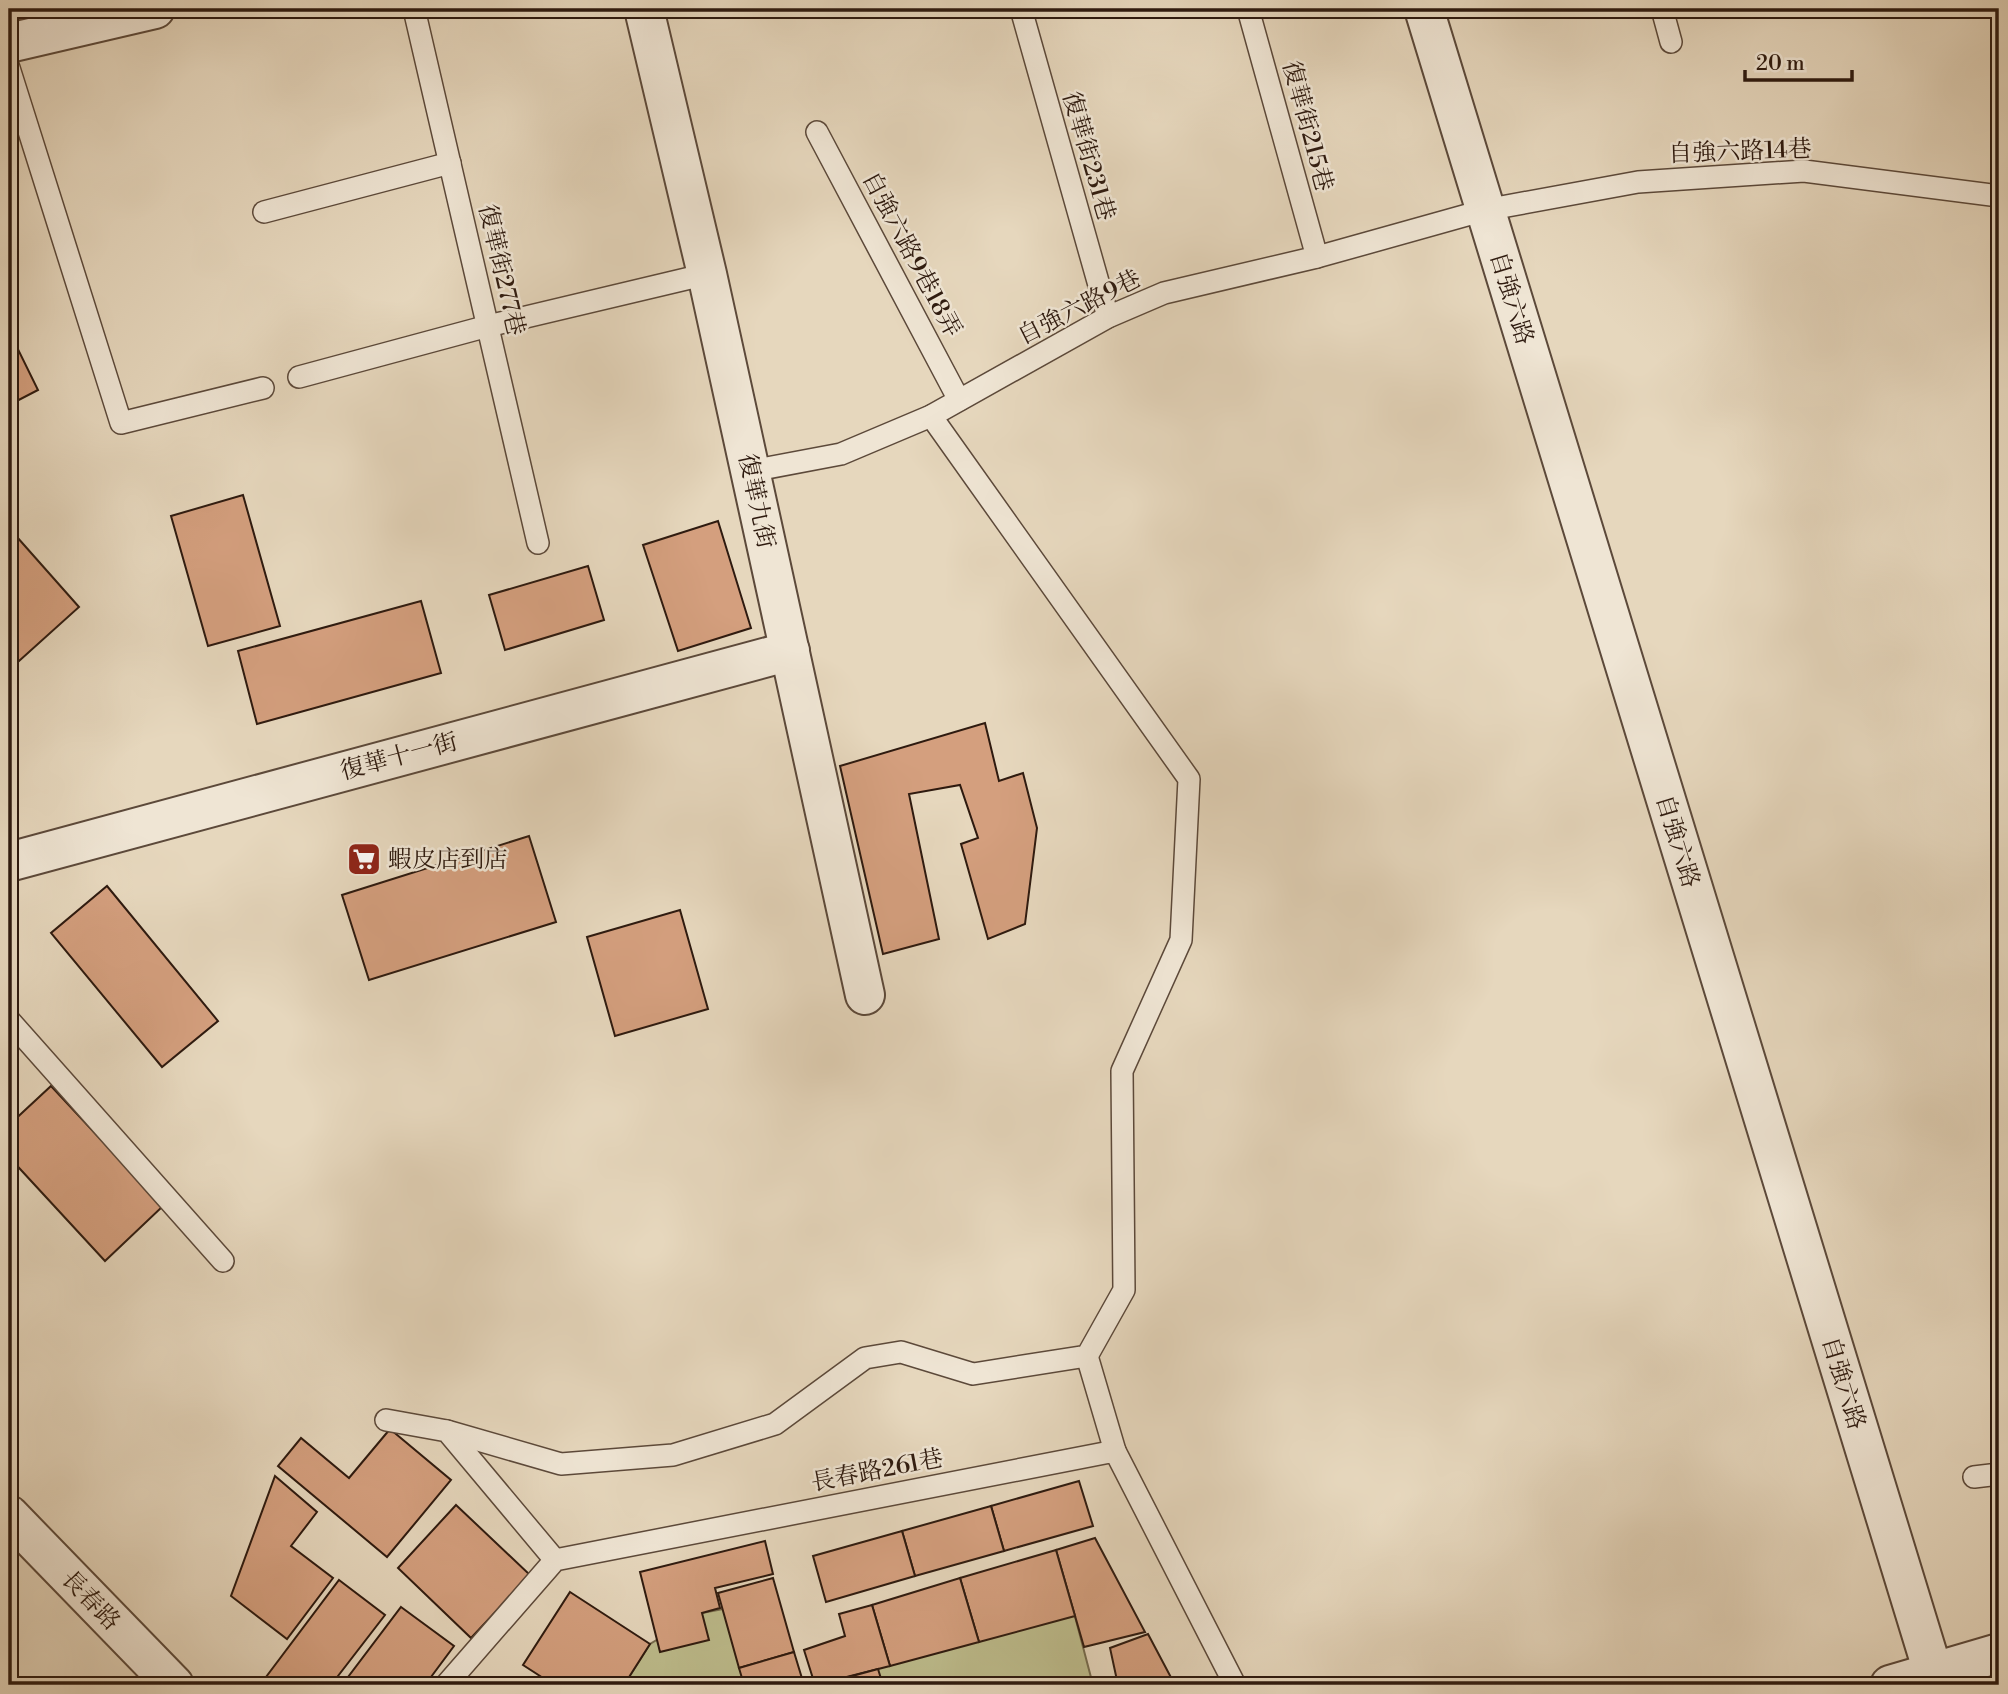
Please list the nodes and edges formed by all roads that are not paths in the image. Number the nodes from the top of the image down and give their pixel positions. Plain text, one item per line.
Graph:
1 (155, 9) edge
2 (414, 9) edge
3 (645, 9) edge
4 (1021, 9) edge
5 (1248, 9) edge
6 (1424, 9) edge
7 (1662, 9) edge
8 (1671, 42) dead end
9 (9, 43) edge
10 (9, 68) edge
11 (817, 132) dead end
12 (450, 163) junction
13 (1999, 196) edge
14 (1485, 210) junction
15 (264, 212) dead end
16 (1317, 257) junction
17 (707, 274) junction
18 (1108, 317) junction
19 (488, 326) junction
20 (299, 377) dead end
21 (263, 388) dead end
22 (960, 400) junction
23 (931, 416) junction
24 (751, 471) junction
25 (538, 543) dead end
26 (790, 651) junction
27 (9, 862) edge
28 (865, 995) dead end
29 (9, 1020) edge
30 (223, 1261) dead end
31 (1087, 1356) junction
32 (386, 1420) dead end
33 (447, 1431) junction
34 (1115, 1451) junction
35 (1999, 1475) edge
36 (1974, 1477) dead end
37 (9, 1515) edge
38 (555, 1560) junction
39 (1999, 1653) edge
40 (1933, 1672) junction
41 (174, 1685) edge
42 (446, 1685) edge
43 (1235, 1685) edge
44 (1890, 1685) edge

1 - 9 street
2 - 12 lane, 復華街277巷
3 - 17 street, 復華九街
4 - 18 lane, 復華街231巷
5 - 16 lane, 復華街215巷
6 - 14 street, 自強六路
7 - 8 lane
10 - 21 lane
11 - 22 lane, 自強六路9巷18弄
12 - 15 lane
12 - 19 lane, 復華街277巷
13 - 14 lane, 自強六路14巷
14 - 16 lane, 自強六路9巷
14 - 40 street, 自強六路
16 - 18 lane, 自強六路9巷
17 - 19 lane
17 - 24 street, 復華九街
18 - 22 lane, 自強六路9巷
19 - 20 lane
19 - 25 lane, 復華街277巷
22 - 23 lane, 自強六路9巷
23 - 24 lane, 自強六路9巷
23 - 31 lane
24 - 26 street, 復華九街
26 - 27 street, 復華十一街
26 - 28 street, 復華九街
29 - 30 lane
31 - 33 lane
31 - 34 lane
32 - 33 lane
33 - 38 lane
34 - 38 lane, 長春路261巷
34 - 43 lane
35 - 36 lane
37 - 41 street, 長春路
38 - 42 lane
39 - 40 street
40 - 44 street

